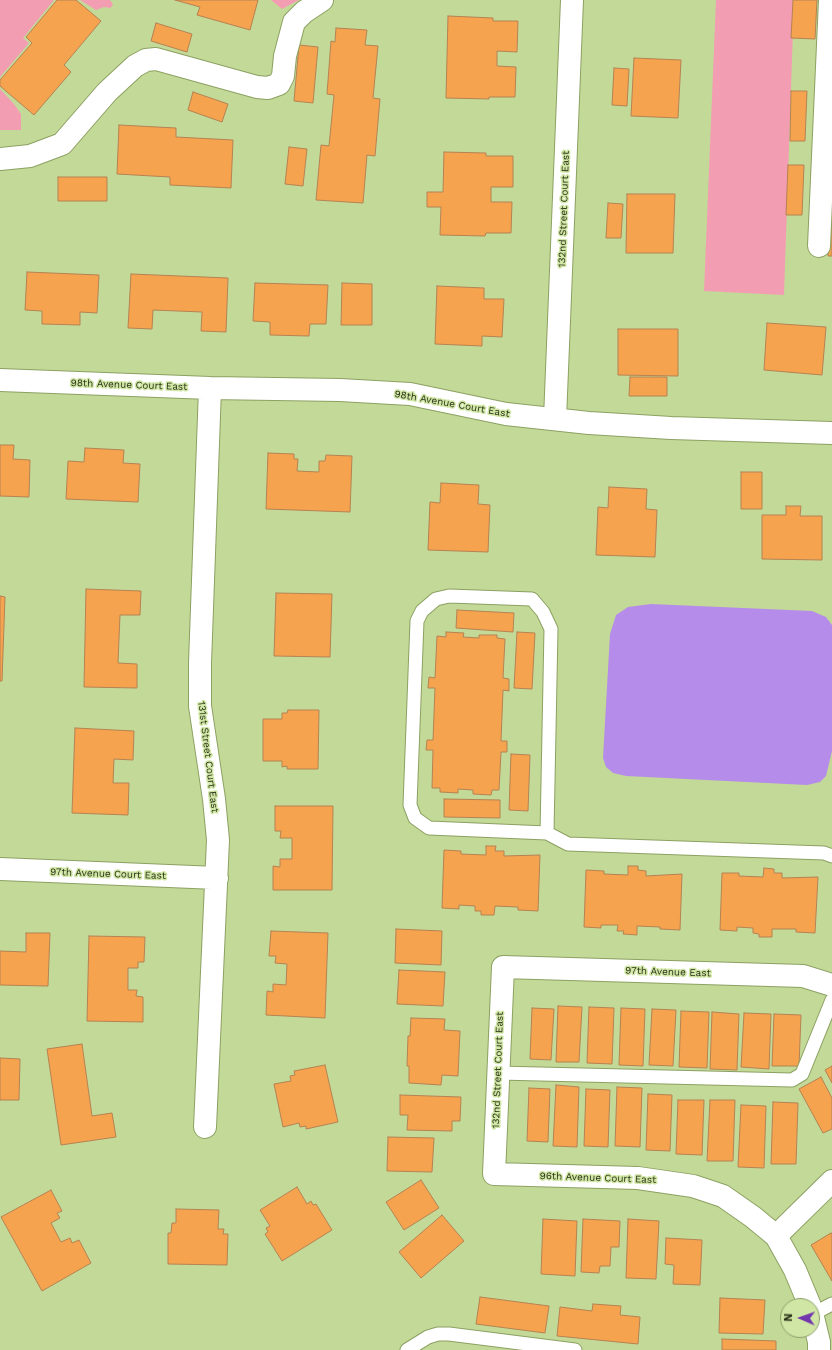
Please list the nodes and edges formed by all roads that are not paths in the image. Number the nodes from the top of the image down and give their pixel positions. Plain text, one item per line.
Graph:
1 (322, 0) edge
2 (572, 0) edge
3 (830, 0) edge
4 (829, 75) edge
5 (0, 159) edge
6 (818, 246) dead end
7 (0, 380) edge
8 (210, 388) junction
9 (555, 419) junction
10 (832, 433) edge
11 (547, 833) junction
12 (832, 856) edge
13 (0, 869) edge
14 (217, 878) junction
15 (503, 967) joint
16 (832, 985) edge
17 (832, 1000) edge
18 (498, 1072) junction
19 (205, 1127) dead end
20 (494, 1174) joint
21 (832, 1181) edge
22 (776, 1236) junction
23 (806, 1298) edge
24 (832, 1304) edge
25 (820, 1308) edge
26 (818, 1338) edge
27 (407, 1350) edge
28 (575, 1350) edge
29 (819, 1350) edge

1 - 5 street
2 - 9 street, 132nd Street Court East
3 - 4 street
4 - 6 street
7 - 8 street, 98th Avenue Court East
8 - 9 street, 98th Avenue Court East
8 - 14 street, 131st Street Court East
9 - 10 street, 98th Avenue Court East
11 - 11 lane
11 - 12 lane
13 - 14 street, 97th Avenue Court East
14 - 19 street, 131st Street Court East
15 - 16 street, 97th Avenue East
15 - 18 street, 132nd Street Court East
17 - 18 lane
18 - 20 street, 132nd Street Court East
20 - 22 street, 96th Avenue Court East
21 - 22 street
22 - 23 street
24 - 25 lane
26 - 29 street
27 - 28 lane

